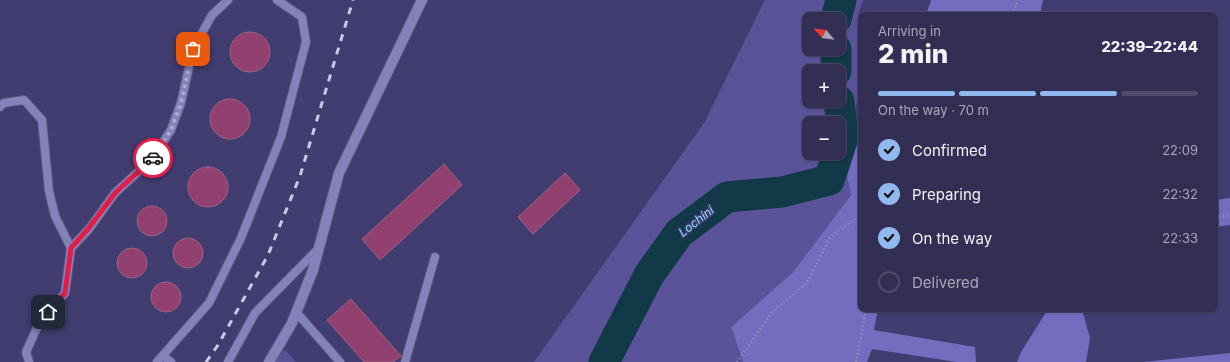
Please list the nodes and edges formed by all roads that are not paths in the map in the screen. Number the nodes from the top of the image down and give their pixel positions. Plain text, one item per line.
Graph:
1 (228, 0) edge
2 (277, 0) edge
3 (422, 0) edge
4 (0, 107) edge
5 (71, 248) junction
6 (319, 248) junction
7 (435, 257) dead end
8 (296, 312) junction
9 (160, 359) edge
10 (29, 362) edge
11 (171, 362) edge
12 (228, 362) edge
13 (269, 362) edge
14 (340, 362) edge
15 (405, 362) edge

1 - 5 lane
2 - 9 lane
3 - 6 street
4 - 5 lane
5 - 10 lane
6 - 8 street
6 - 12 lane
7 - 15 lane
8 - 13 street
8 - 14 lane
9 - 11 lane

